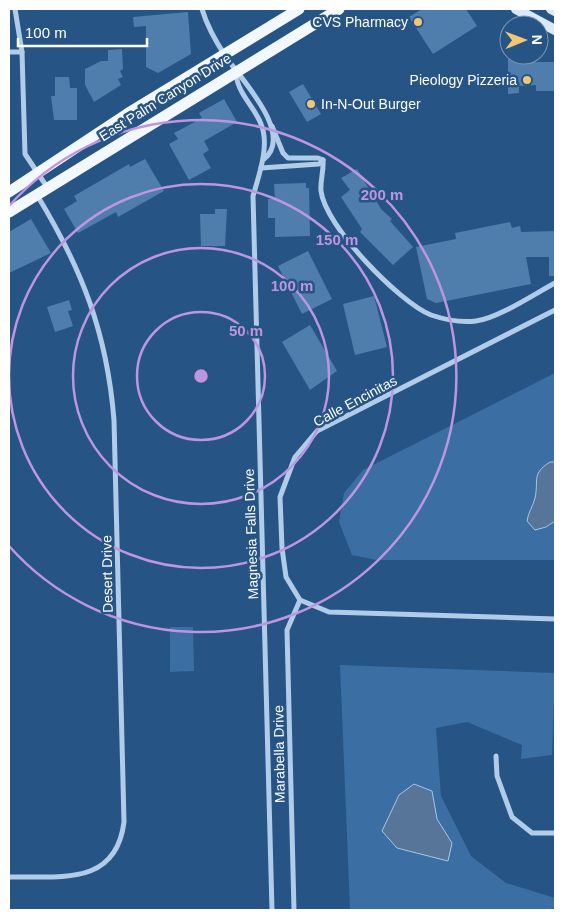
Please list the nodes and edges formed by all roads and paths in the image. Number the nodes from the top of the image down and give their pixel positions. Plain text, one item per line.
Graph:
1 (15, 9) edge
2 (202, 9) edge
3 (299, 9) edge
4 (339, 9) edge
5 (516, 9) edge
6 (551, 9) edge
7 (555, 11) edge
8 (555, 30) edge
9 (9, 52) edge
10 (22, 52) junction
11 (225, 56) junction
12 (236, 71) junction
13 (270, 123) junction
14 (264, 160) junction
15 (323, 160) junction
16 (261, 168) junction
17 (38, 173) junction
18 (47, 187) junction
19 (9, 192) edge
20 (37, 194) junction
21 (9, 212) edge
22 (555, 283) edge
23 (555, 310) edge
24 (300, 600) junction
25 (555, 619) edge
26 (496, 756) dead end
27 (555, 833) edge
28 (9, 877) edge
29 (272, 910) edge
30 (294, 910) edge

1 - 10 street
2 - 11 street, Magnesia Falls Drive
3 - 11 main road, East Palm Canyon Drive
4 - 12 main road, East Palm Canyon Drive
5 - 8 main road
6 - 7 main road
9 - 10 street
10 - 17 street
11 - 12 street, Magnesia Falls Drive
11 - 17 main road, East Palm Canyon Drive
12 - 13 street, Magnesia Falls Drive
12 - 14 street, Magnesia Falls Drive
12 - 18 main road, East Palm Canyon Drive
13 - 14 street, Magnesia Falls Drive
13 - 15 street
14 - 16 street, Magnesia Falls Drive
15 - 16 street
15 - 22 street
16 - 29 street, Magnesia Falls Drive
17 - 18 street
17 - 19 main road, East Palm Canyon Drive
18 - 20 main road, East Palm Canyon Drive
20 - 21 main road, East Palm Canyon Drive
20 - 28 street, Desert Drive
23 - 24 street, Calle Encinitas
24 - 25 street
24 - 30 street, Marabella Drive
26 - 27 street

